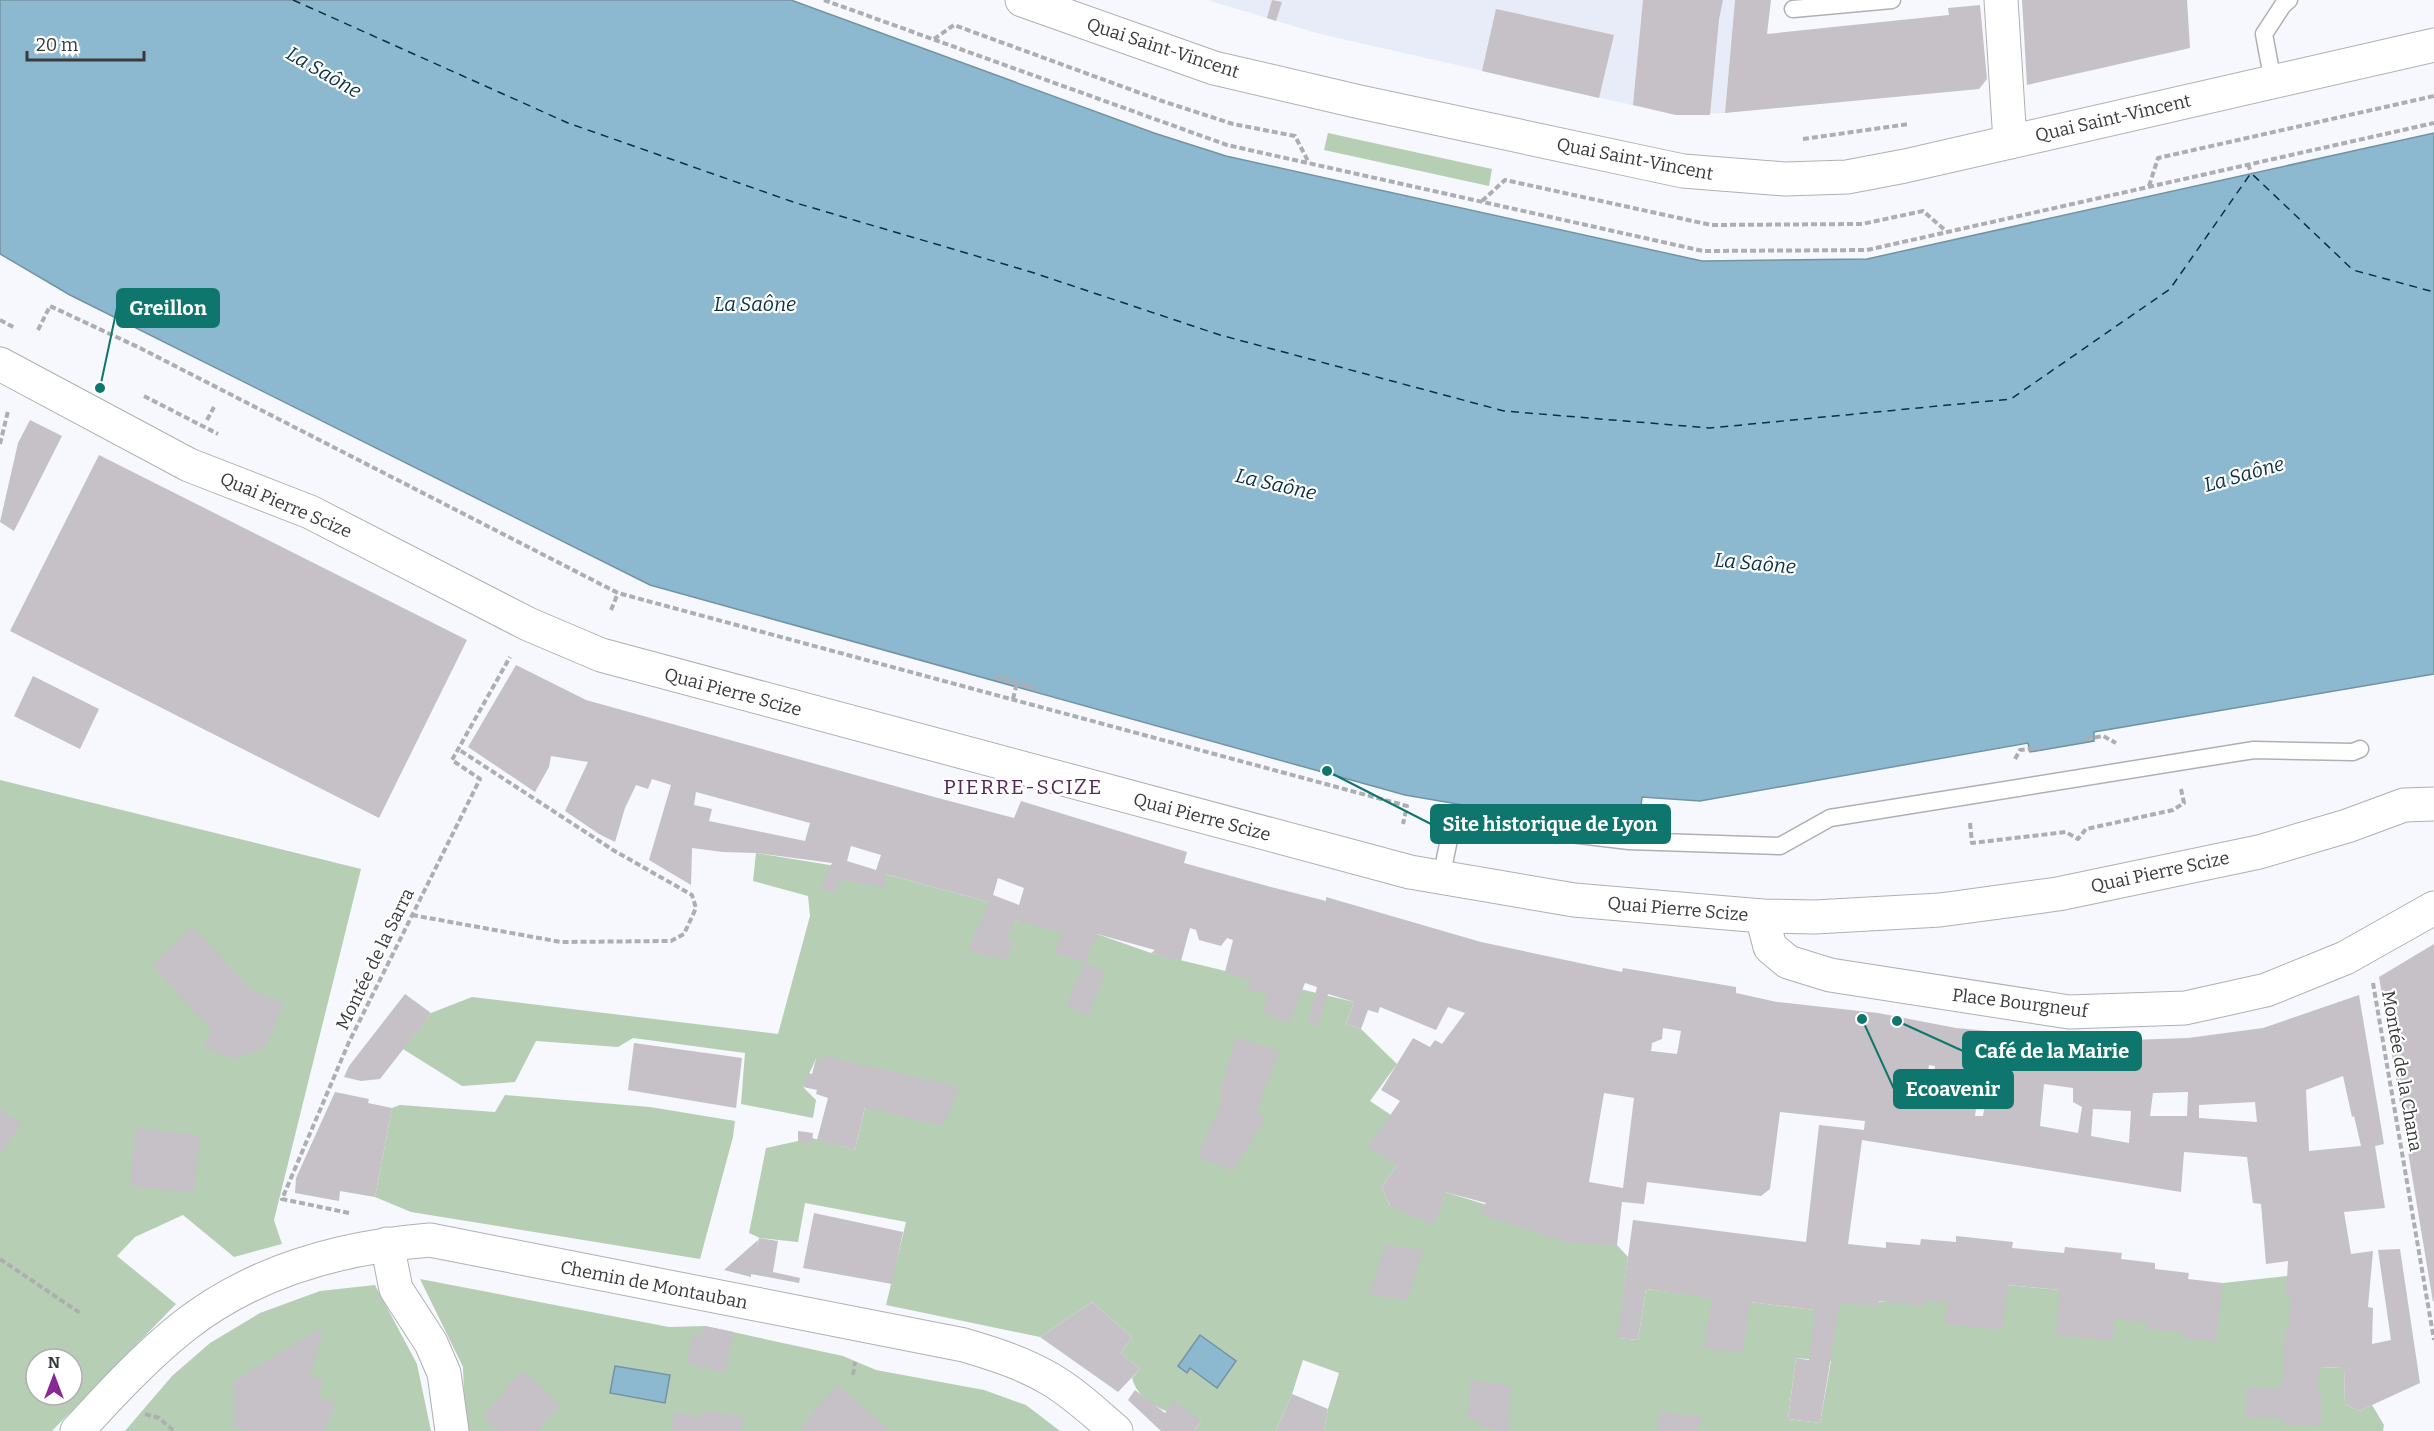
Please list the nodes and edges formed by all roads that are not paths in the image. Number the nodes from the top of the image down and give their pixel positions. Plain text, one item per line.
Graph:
1 (1022, 0) edge
2 (1892, 0) edge
3 (2001, 0) edge
4 (2289, 0) edge
5 (1793, 9) dead end
6 (2434, 45) edge
7 (2273, 82) junction
8 (2010, 142) junction
9 (0, 364) edge
10 (2360, 749) dead end
11 (2434, 804) edge
12 (1441, 878) junction
13 (2434, 908) edge
14 (1762, 916) junction
15 (387, 1244) junction
16 (77, 1431) edge
17 (452, 1431) edge
18 (1116, 1431) edge

1 - 8 main road, Quai Saint-Vincent
2 - 5 lane
3 - 8 main road
4 - 7 lane
6 - 7 main road, Quai Saint-Vincent
7 - 8 main road, Quai Saint-Vincent
9 - 12 main road, Quai Pierre Scize
10 - 12 lane
11 - 14 main road, Quai Pierre Scize
12 - 14 main road, Quai Pierre Scize
13 - 14 main road, Place Bourgneuf
15 - 16 main road, Chemin de Montauban
15 - 17 main road
15 - 18 main road, Chemin de Montauban

